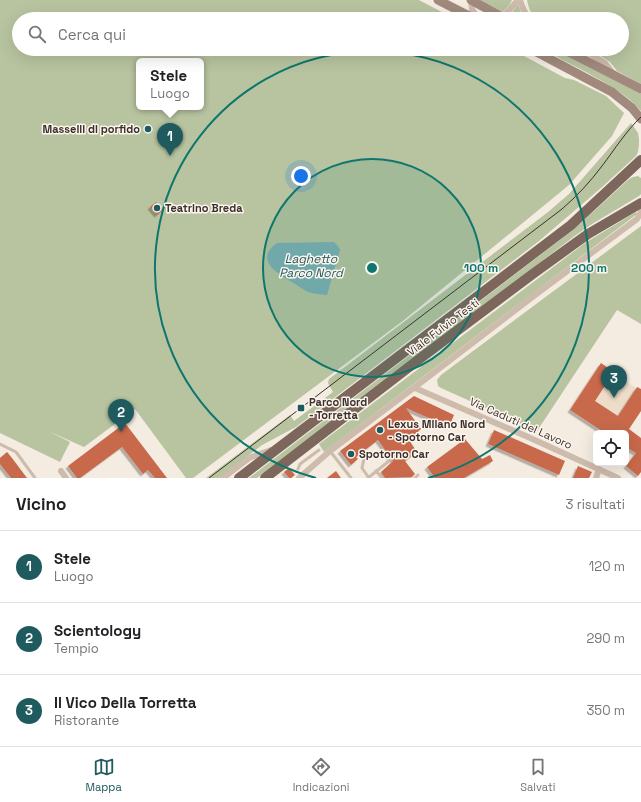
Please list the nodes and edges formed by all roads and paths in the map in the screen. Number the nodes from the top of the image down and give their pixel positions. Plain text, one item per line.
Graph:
1 (438, 0) edge
2 (471, 0) edge
3 (519, 0) edge
4 (463, 12) edge
5 (474, 12) edge
6 (492, 12) edge
7 (508, 12) edge
8 (524, 12) edge
9 (544, 56) edge
10 (577, 56) edge
11 (593, 56) edge
12 (616, 76) junction
13 (641, 89) edge
14 (641, 119) edge
15 (641, 150) edge
16 (639, 161) edge
17 (641, 173) edge
18 (627, 174) junction
19 (641, 203) edge
20 (641, 212) edge
21 (415, 388) junction
22 (0, 444) edge
23 (278, 448) junction
24 (319, 450) dead end
25 (330, 451) junction
26 (381, 451) dead end
27 (308, 458) junction
28 (364, 458) dead end
29 (313, 465) junction
30 (298, 469) dead end
31 (599, 469) junction
32 (61, 471) dead end
33 (376, 471) junction
34 (418, 475) dead end
35 (35, 478) edge
36 (66, 478) edge
37 (223, 478) edge
38 (239, 478) edge
39 (265, 478) edge
40 (298, 478) edge
41 (352, 478) edge
42 (368, 478) edge
43 (382, 478) edge
44 (415, 478) edge
45 (596, 478) edge
46 (618, 478) edge

1 - 4 street
2 - 5 street
2 - 6 street
3 - 7 street
3 - 8 street
9 - 14 street
10 - 12 street
11 - 12 street
12 - 13 street
15 - 16 main road
16 - 18 main road, Viale Fulvio Testi
17 - 18 main road
18 - 23 main road, Viale Fulvio Testi
19 - 39 main road, Viale Fulvio Testi
20 - 21 street
21 - 25 street
21 - 31 street, Via Caduti del Lavoro
22 - 35 lane
23 - 37 street, Viale Fulvio Testi
23 - 38 main road, Viale Fulvio Testi
24 - 27 lane
25 - 29 street
25 - 41 lane
26 - 33 lane
27 - 29 lane
27 - 30 lane
28 - 42 lane
29 - 40 street
31 - 45 street
31 - 46 street, Via Caduti del Lavoro
32 - 36 street
33 - 42 lane
33 - 43 lane
34 - 44 lane

